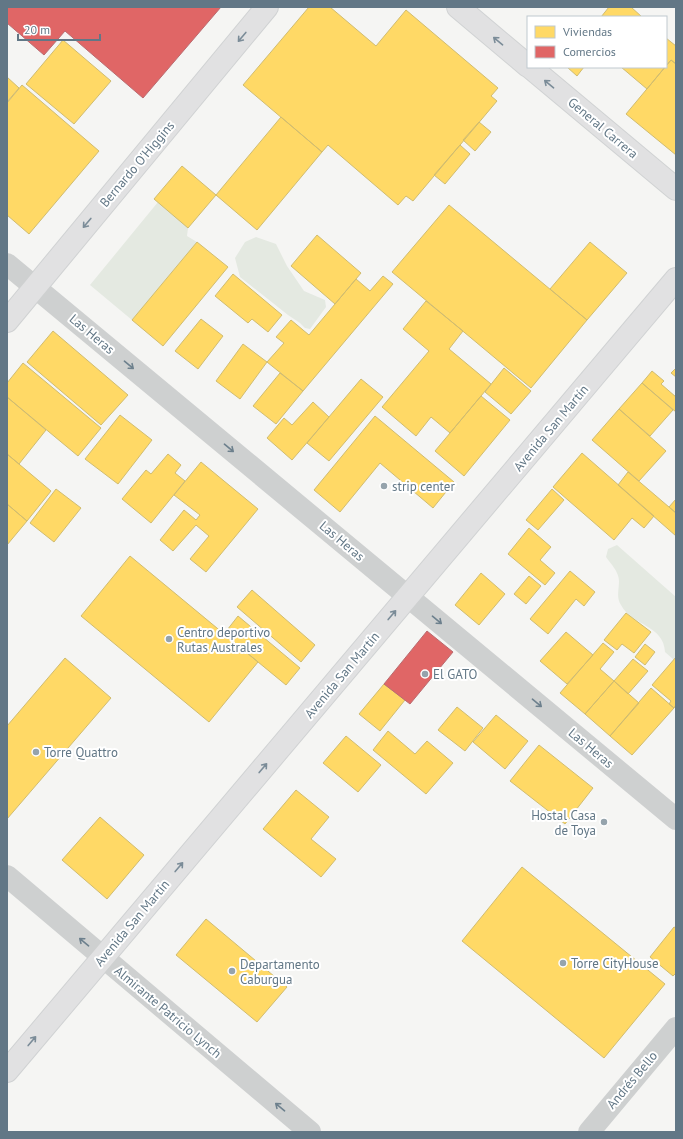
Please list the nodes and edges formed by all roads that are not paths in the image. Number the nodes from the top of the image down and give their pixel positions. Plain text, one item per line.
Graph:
1 (267, 7) edge
2 (458, 7) edge
3 (527, 64) edge
4 (531, 68) edge
5 (676, 189) edge
6 (7, 264) edge
7 (676, 279) edge
8 (34, 286) junction
9 (7, 321) edge
10 (409, 596) junction
11 (676, 819) edge
12 (7, 876) edge
13 (103, 957) junction
14 (676, 1028) edge
15 (7, 1071) edge
16 (310, 1132) edge
17 (589, 1132) edge

1 -> 8 main road, Bernardo O'Higgins
3 -> 2 main road, General Carrera
5 -> 4 main road, General Carrera
6 - 8 street, Las Heras
7 - 10 main road, Avenida San Martín
8 - 9 main road, Bernardo O'Higgins
8 -> 10 street, Las Heras
10 -> 11 street, Las Heras
13 -> 10 main road, Avenida San Martín
13 -> 12 street, Almirante Patricio Lynch
15 -> 13 main road, Avenida San Martín
16 -> 13 street, Almirante Patricio Lynch
14 - 17 street, Andrés Bello

